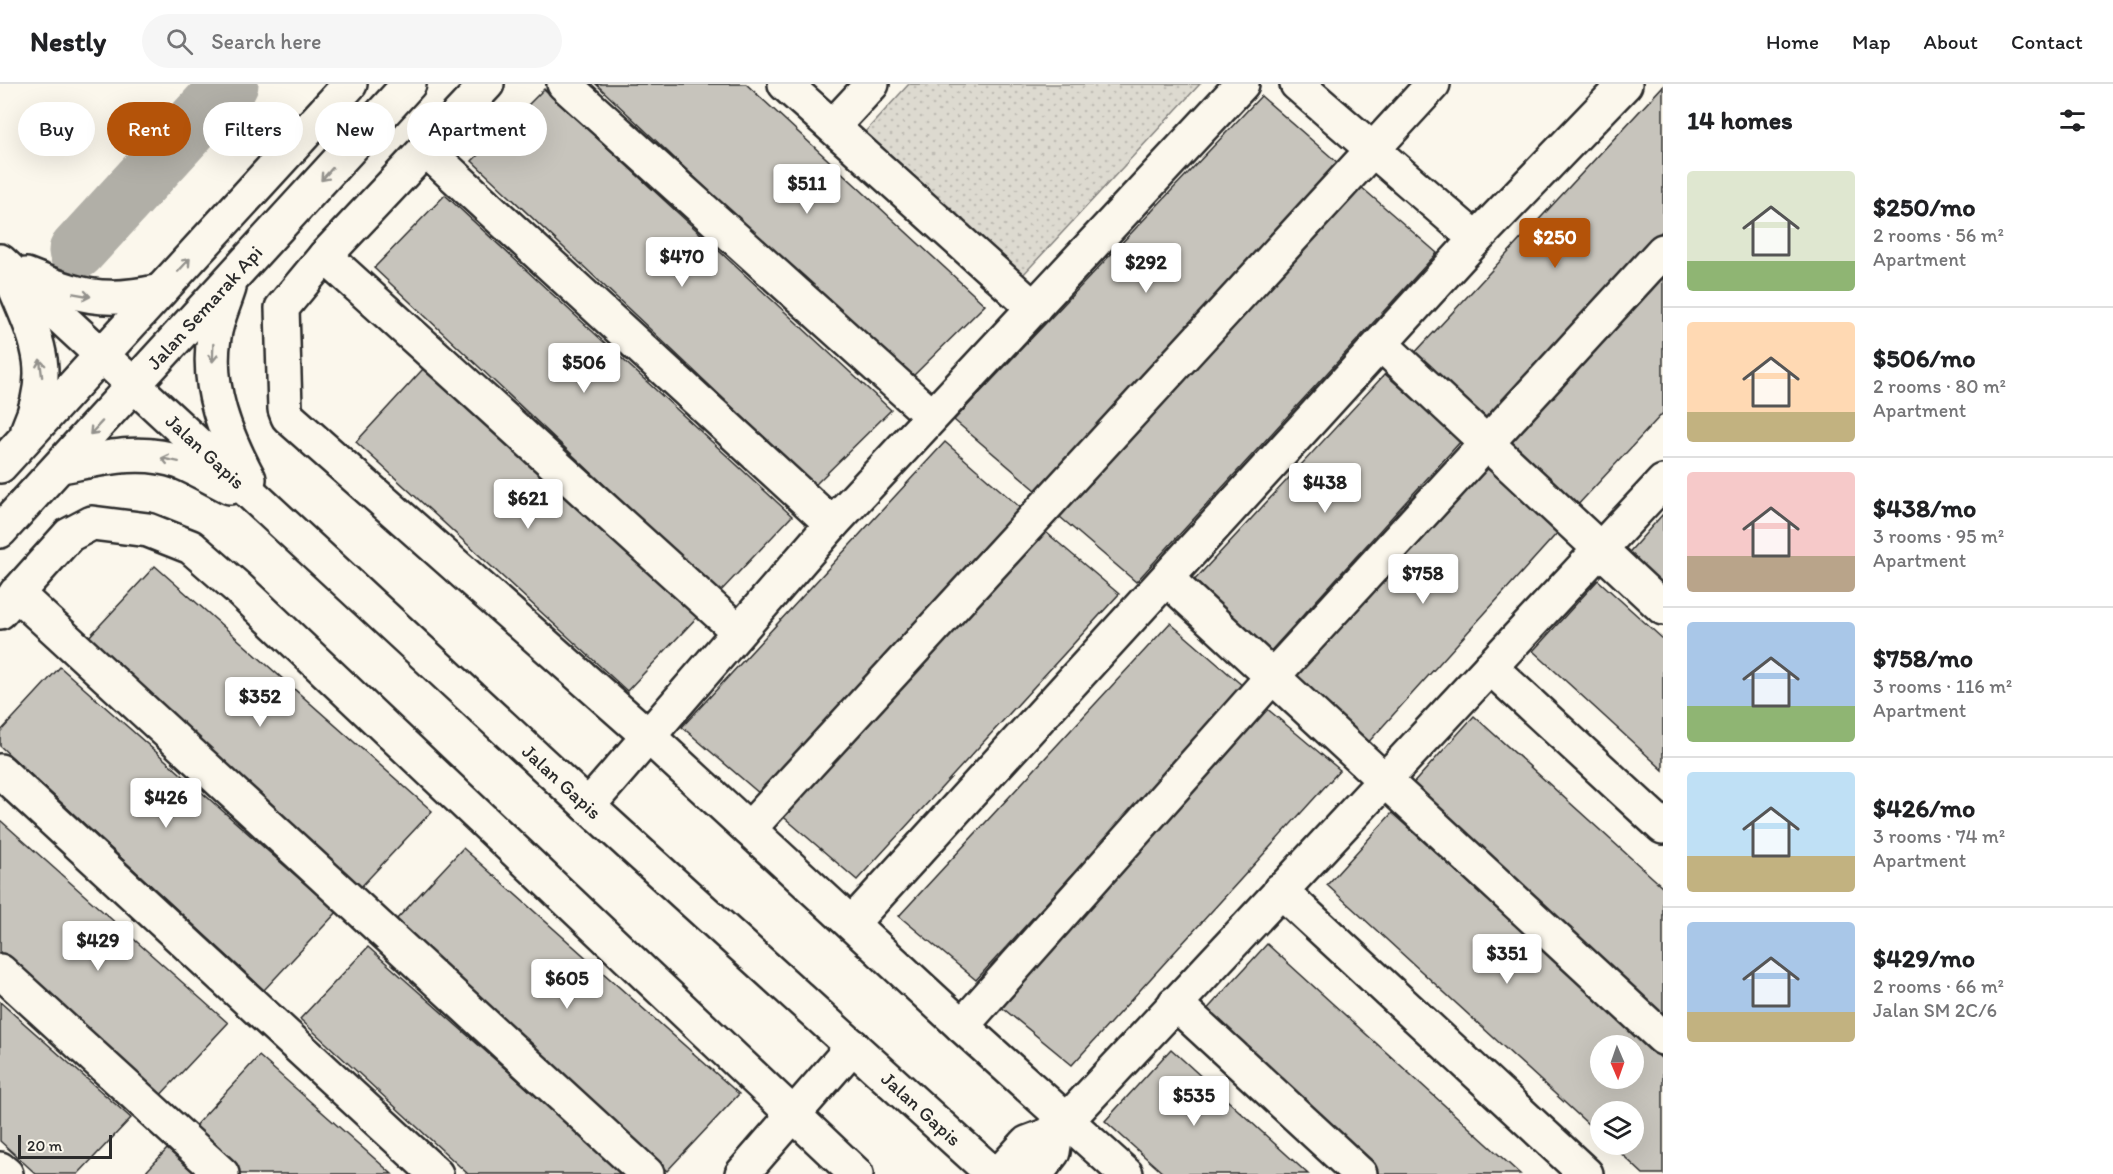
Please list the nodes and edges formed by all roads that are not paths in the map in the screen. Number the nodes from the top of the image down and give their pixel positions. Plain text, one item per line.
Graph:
1 (350, 84) edge
2 (409, 84) edge
3 (487, 84) edge
4 (564, 84) edge
5 (785, 84) edge
6 (872, 84) edge
7 (1242, 84) edge
8 (1297, 84) edge
9 (1433, 84) edge
10 (1625, 84) edge
11 (470, 102) edge
12 (833, 126) junction
13 (1372, 149) junction
14 (420, 156) edge
15 (433, 156) edge
16 (1476, 239) junction
17 (1663, 251) edge
18 (325, 256) junction
19 (4, 265) edge
20 (233, 277) junction
21 (160, 291) junction
22 (1034, 308) junction
23 (1381, 344) junction
24 (102, 354) junction
25 (135, 385) junction
26 (932, 416) junction
27 (1486, 444) junction
28 (11, 454) edge
29 (61, 465) junction
30 (1663, 482) edge
31 (261, 502) junction
32 (832, 524) junction
33 (0, 531) edge
34 (1599, 550) junction
35 (1167, 579) junction
36 (8, 602) edge
37 (1663, 608) edge
38 (737, 630) junction
39 (1490, 667) junction
40 (1272, 677) junction
41 (647, 735) junction
42 (0, 771) edge
43 (1383, 781) junction
44 (588, 806) junction
45 (1663, 826) edge
46 (749, 829) junction
47 (1280, 890) junction
48 (852, 923) junction
49 (0, 971) edge
50 (1175, 1003) junction
51 (962, 1026) junction
52 (1663, 1038) edge
53 (853, 1046) junction
54 (793, 1117) junction
55 (952, 1135) junction
56 (1049, 1149) edge
57 (0, 1168) edge
58 (6, 1174) edge
59 (222, 1174) edge
60 (436, 1174) edge
61 (647, 1174) edge
62 (742, 1174) edge
63 (856, 1174) edge
64 (993, 1174) edge
65 (999, 1174) edge
66 (1126, 1174) edge
67 (1359, 1174) edge
68 (1587, 1174) edge

21 -> 1 street
2 -> 20 street, Jalan Semarak Api
3 - 11 street
4 - 26 street
5 - 12 street
6 - 12 street
7 - 22 street
8 - 13 street
9 - 13 street
10 - 16 street
12 - 22 street
13 - 16 street
13 - 46 street
14 - 18 street
15 - 32 street
16 - 23 street
17 - 27 street
18 - 38 street
18 - 41 street
19 -> 21 street
19 - 24 street, Jalan Gapis
28 -> 19 street
20 - 25 street, Jalan Semarak Api
20 -> 31 street
21 - 24 street
22 - 26 street
23 - 27 street
23 - 35 street
24 - 25 street, Jalan Gapis
24 - 28 street
25 -> 29 street, Jalan Semarak Api
25 - 31 street, Jalan Gapis
26 - 32 street
27 - 34 street
27 - 40 street
31 -> 29 street
29 - 33 street, Jalan Semarak Api
30 - 34 street
31 - 44 street, Jalan Gapis
32 - 38 street
34 - 37 street
34 - 39 street
35 - 40 street
35 - 48 street
36 - 54 street
36 - 61 street
38 - 41 street
39 - 43 street
39 - 45 street
40 - 43 street
40 - 51 street
41 - 44 street
41 - 46 street
42 - 60 street
43 - 47 street
43 - 52 street
44 - 53 street, Jalan Gapis
46 - 48 street
47 - 50 street
47 - 68 street
48 - 51 street
49 - 59 street
50 - 56 street
50 - 67 street
51 - 56 street
53 - 54 street
53 - 55 street, Jalan Gapis
54 - 62 street
54 - 63 street
55 - 56 street
55 - 64 street, Jalan Gapis
56 - 65 street
56 - 66 street
57 - 58 street

